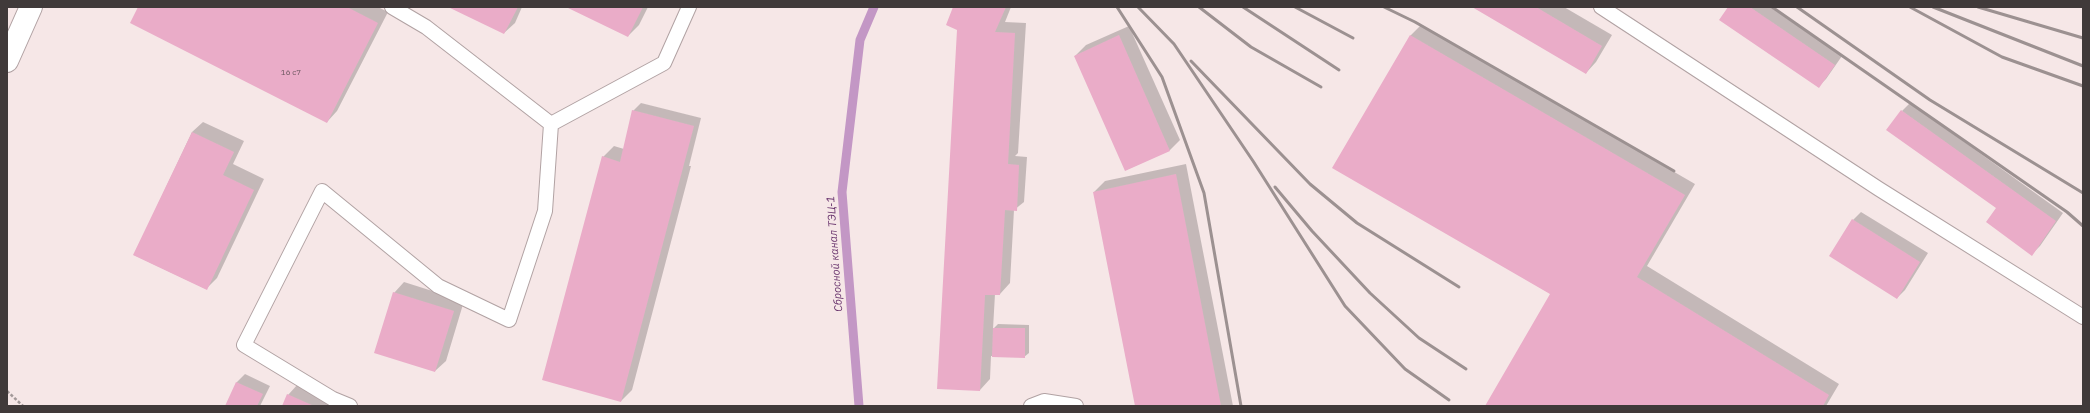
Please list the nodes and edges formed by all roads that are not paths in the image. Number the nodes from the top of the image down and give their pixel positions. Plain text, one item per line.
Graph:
1 (31, 7) edge
2 (392, 7) edge
3 (689, 7) edge
4 (1601, 7) edge
5 (7, 61) edge
6 (551, 124) junction
7 (2083, 317) edge
8 (350, 406) edge
9 (1031, 406) edge
10 (1076, 406) edge

1 - 5 street
2 - 6 lane
3 - 6 lane
4 - 7 lane
6 - 8 lane
9 - 10 lane

